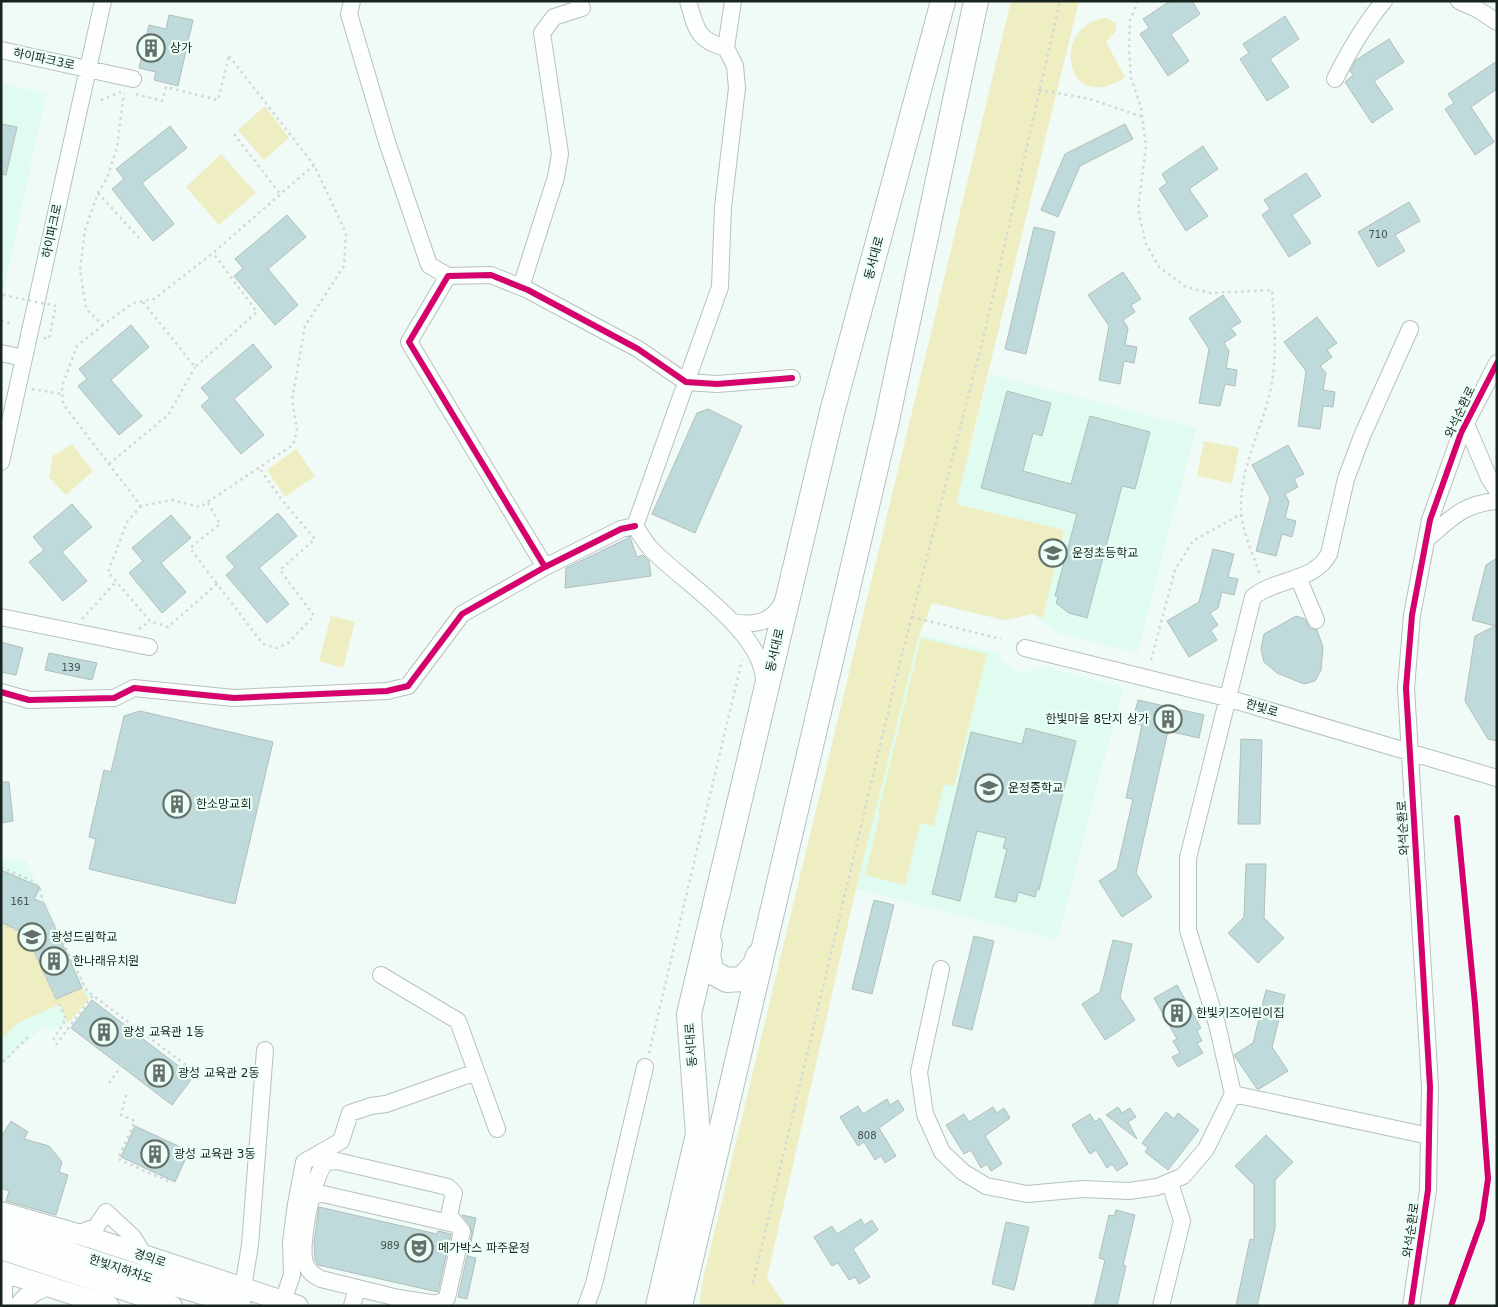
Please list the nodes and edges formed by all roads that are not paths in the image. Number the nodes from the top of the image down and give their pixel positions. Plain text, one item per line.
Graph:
1 (103, 1) edge
2 (352, 1) edge
3 (578, 1) edge
4 (688, 1) edge
5 (733, 1) edge
6 (926, 1) edge
7 (942, 1) edge
8 (976, 1) edge
9 (991, 1) edge
10 (1384, 1) edge
11 (1459, 1) edge
12 (1497, 22) edge
13 (726, 48) junction
14 (1, 50) edge
15 (88, 68) junction
16 (1335, 79) dead end
17 (129, 85) road end
18 (448, 276) junction
19 (521, 287) junction
20 (1410, 329) dead end
21 (1, 353) edge
22 (24, 358) junction
23 (1497, 363) edge
24 (792, 378) dead end
25 (686, 382) junction
26 (832, 412) junction
27 (1466, 424) junction
28 (886, 425) junction
29 (1, 462) edge
30 (1494, 480) edge
31 (1497, 501) edge
32 (634, 526) junction
33 (1427, 539) junction
34 (545, 567) junction
35 (794, 574) junction
36 (1298, 576) junction
37 (1, 616) edge
38 (1316, 620) dead end
39 (732, 622) junction
40 (149, 647) dead end
41 (1025, 648) dead end
42 (1, 692) edge
43 (1228, 698) junction
44 (764, 700) junction
45 (1410, 752) junction
46 (1497, 778) edge
47 (713, 913) junction
48 (769, 928) junction
49 (941, 969) dead end
50 (380, 975) dead end
51 (265, 1050) dead end
52 (645, 1067) road end
53 (476, 1072) junction
54 (1233, 1094) junction
55 (497, 1129) dead end
56 (1429, 1136) junction
57 (1170, 1183) junction
58 (313, 1195) junction
59 (1, 1212) edge
60 (454, 1224) junction
61 (1, 1230) edge
62 (76, 1234) junction
63 (1, 1249) edge
64 (145, 1257) junction
65 (2, 1271) edge
66 (45, 1286) junction
67 (357, 1288) junction
68 (242, 1297) edge
69 (290, 1303) edge
70 (2, 1306) edge
71 (19, 1306) edge
72 (109, 1306) edge
73 (172, 1306) edge
74 (352, 1306) edge
75 (586, 1306) edge
76 (658, 1306) edge
77 (680, 1306) edge
78 (1161, 1306) edge
79 (1411, 1306) edge

1 - 15 street, 하이파크로
2 - 18 street
3 - 19 street
4 - 13 street
5 - 13 street
6 - 26 highway
7 - 26 highway, 동서대로
8 - 28 highway
9 - 28 highway
10 - 16 street
11 - 12 street
13 - 25 street
14 - 15 street, 하이파크3로
15 - 17 street, 하이파크3로
15 - 22 street, 하이파크로
18 - 19 street
18 - 34 street
19 - 25 street
20 - 36 street
21 - 22 street
22 - 29 street, 하이파크로
23 - 27 street, 와석순환로
24 - 25 street
25 - 32 street
26 - 35 highway, 동서대로
27 - 30 street
27 - 33 street, 와석순환로
28 - 48 highway
31 - 33 street
32 - 34 street
32 - 39 street
33 - 45 street, 와석순환로
34 - 42 street
35 - 39 street
35 - 44 highway, 동서대로
36 - 38 street
36 - 43 street
37 - 40 street
39 - 44 street
41 - 43 street, 한빛로
43 - 45 street, 한빛로
43 - 54 street
44 - 47 highway, 동서대로
45 - 46 street, 한빛로
45 - 56 street, 와석순환로
47 - 48 highway
47 - 76 highway, 동서대로
48 - 77 highway
49 - 57 street
50 - 53 street
51 - 68 street
52 - 75 street
53 - 55 street
53 - 69 street
54 - 56 street
54 - 57 street
56 - 79 street, 와석순환로
57 - 78 street
58 - 60 street
58 - 60 street
58 - 67 street
59 - 62 main road, 경의로
60 - 67 street
61 - 68 main road, 한빛지하차도
62 - 64 main road, 경의로
62 - 64 street
63 - 73 main road
64 - 68 main road, 경의로
65 - 66 main road
65 - 70 main road
66 - 71 main road
66 - 72 main road
67 - 74 street
68 - 69 main road, 경의로

